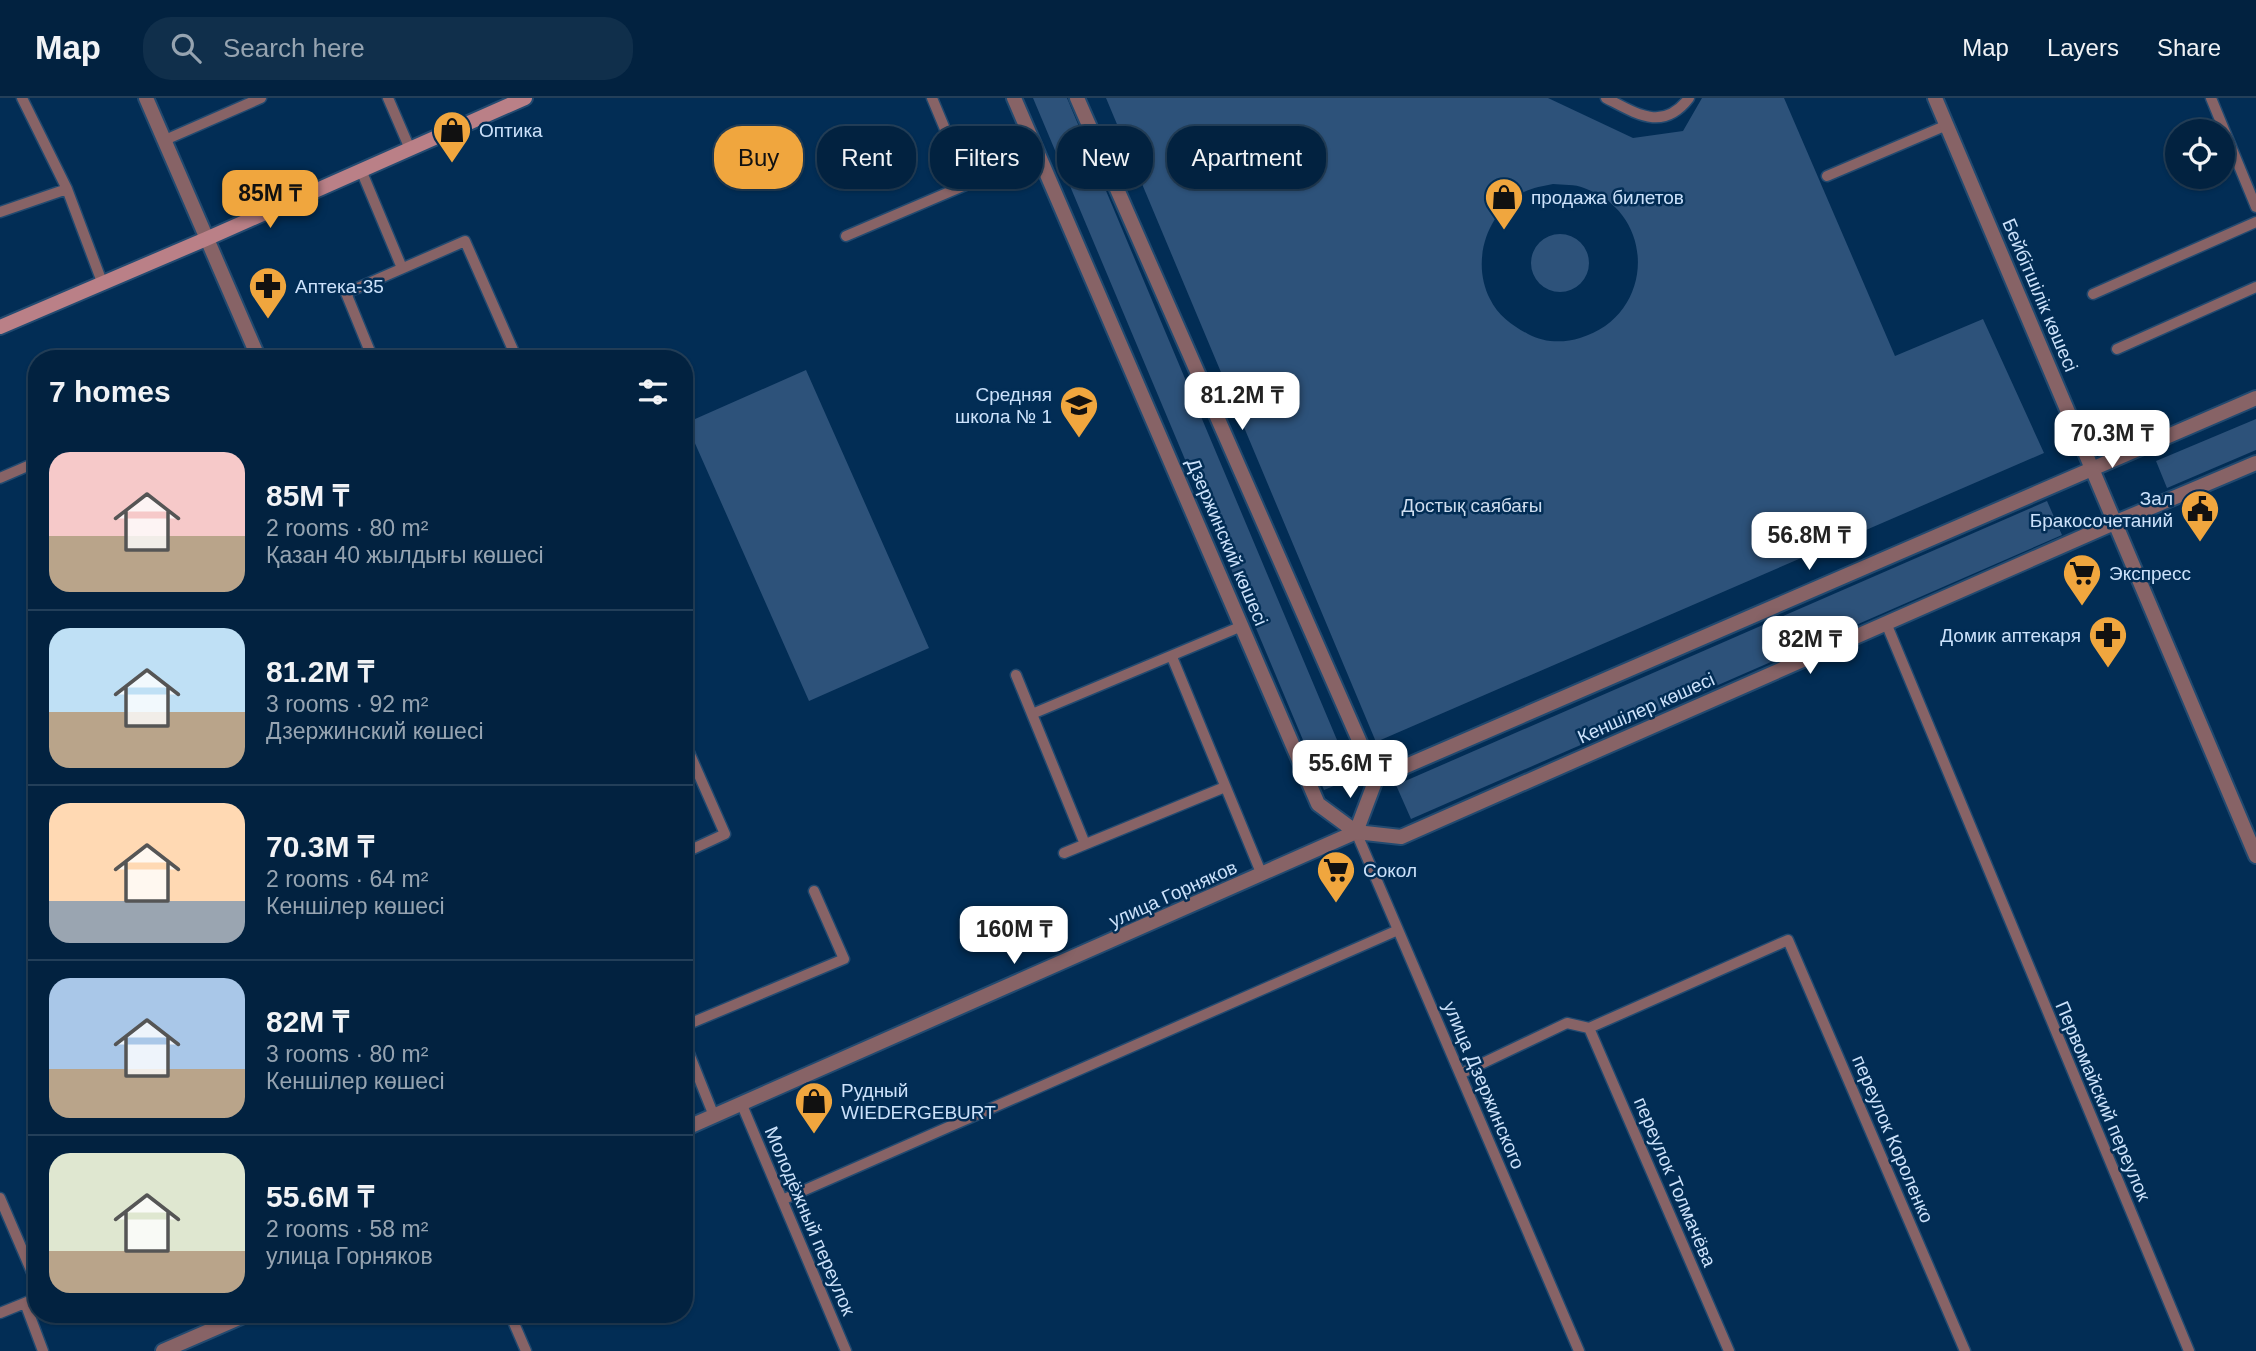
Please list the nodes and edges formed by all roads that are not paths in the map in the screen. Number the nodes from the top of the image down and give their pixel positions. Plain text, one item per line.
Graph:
1 (22, 98) edge
2 (146, 98) edge
3 (261, 98) edge
4 (387, 98) edge
5 (525, 98) edge
6 (932, 98) edge
7 (1014, 98) edge
8 (1077, 98) edge
9 (1606, 98) edge
10 (1689, 98) edge
11 (1936, 98) edge
12 (2211, 98) edge
13 (1947, 125) junction
14 (944, 126) edge
15 (1026, 126) edge
16 (165, 140) junction
17 (410, 149) junction
18 (1043, 166) edge
19 (361, 170) junction
20 (1827, 176) dead end
21 (67, 189) junction
22 (956, 189) edge
23 (2256, 207) edge
24 (0, 212) edge
25 (2256, 222) edge
26 (846, 236) dead end
27 (206, 239) junction
28 (402, 268) junction
29 (102, 282) junction
30 (2256, 287) edge
31 (2093, 295) dead end
32 (0, 327) edge
33 (2117, 349) dead end
34 (255, 350) edge
35 (369, 350) edge
36 (513, 350) edge
37 (2256, 398) edge
38 (2256, 463) edge
39 (28, 467) edge
40 (2092, 467) junction
41 (0, 478) edge
42 (2114, 523) junction
43 (1886, 623) junction
44 (1242, 626) junction
45 (1172, 657) junction
46 (1016, 676) dead end
47 (1032, 713) junction
48 (693, 761) edge
49 (1376, 779) junction
50 (1225, 787) junction
51 (1356, 832) junction
52 (1085, 844) junction
53 (693, 849) edge
54 (1064, 853) dead end
55 (2256, 856) edge
56 (1262, 875) junction
57 (814, 891) dead end
58 (1398, 930) junction
59 (693, 1022) edge
60 (1589, 1028) junction
61 (693, 1064) edge
62 (1460, 1074) junction
63 (742, 1105) junction
64 (714, 1116) junction
65 (693, 1125) edge
66 (0, 1198) edge
67 (782, 1200) junction
68 (28, 1263) edge
69 (28, 1302) edge
70 (25, 1303) junction
71 (28, 1311) edge
72 (0, 1313) edge
73 (32, 1323) edge
74 (227, 1323) edge
75 (514, 1323) edge
76 (43, 1351) edge
77 (163, 1351) edge
78 (526, 1351) edge
79 (846, 1351) edge
80 (1579, 1351) edge
81 (1729, 1351) edge
82 (1965, 1351) edge
83 (2189, 1351) edge

1 - 21 lane
2 - 16 street
3 - 16 lane
4 - 17 lane
5 - 17 street
6 - 14 lane
7 - 15 street, Дзержинский көшесі
8 - 49 street, Дзержинский көшесі
9 - 10 lane
11 - 13 street, Бейбітшілік көшесі
12 - 23 lane
13 - 20 lane
13 - 40 street, Бейбітшілік көшесі
16 - 27 street
17 - 19 street
18 - 44 street, Дзержинский көшесі
19 - 27 street
19 - 28 lane
21 - 24 lane
21 - 29 lane
22 - 26 lane
25 - 31 lane
27 - 29 street
27 - 34 street
28 - 35 lane
28 - 36 lane
29 - 32 street
30 - 33 lane
37 - 40 street
38 - 42 street, Кеншілер көшесі
39 - 41 lane
40 - 42 street, Бейбітшілік көшесі
40 - 49 street
42 - 43 street, Кеншілер көшесі
42 - 55 street, Бейбітшілік көшесі
43 - 51 street, Кеншілер көшесі
43 - 83 lane, Первомайский переулок
44 - 45 lane
44 - 51 street, Дзержинский көшесі
45 - 47 lane
45 - 50 lane
46 - 47 lane
47 - 52 lane
48 - 53 lane
49 - 51 street
50 - 52 lane
50 - 56 lane
51 - 56 street, улица Горняков
51 - 58 lane, улица Дзержинского
52 - 54 lane
56 - 63 street, улица Горняков
57 - 59 lane
58 - 62 lane, улица Дзержинского
58 - 67 lane
60 - 62 lane
60 - 81 lane, переулок Толмачёва
60 - 82 lane, переулок Короленко
61 - 64 lane
62 - 80 lane, улица Дзержинского
63 - 64 street, улица Горняков
63 - 67 lane, Молодёжный переулок
64 - 65 street, улица Горняков
66 - 68 lane
67 - 79 lane, Молодёжный переулок
69 - 70 lane
70 - 71 lane
70 - 72 lane
73 - 76 lane
74 - 77 street
75 - 78 lane

